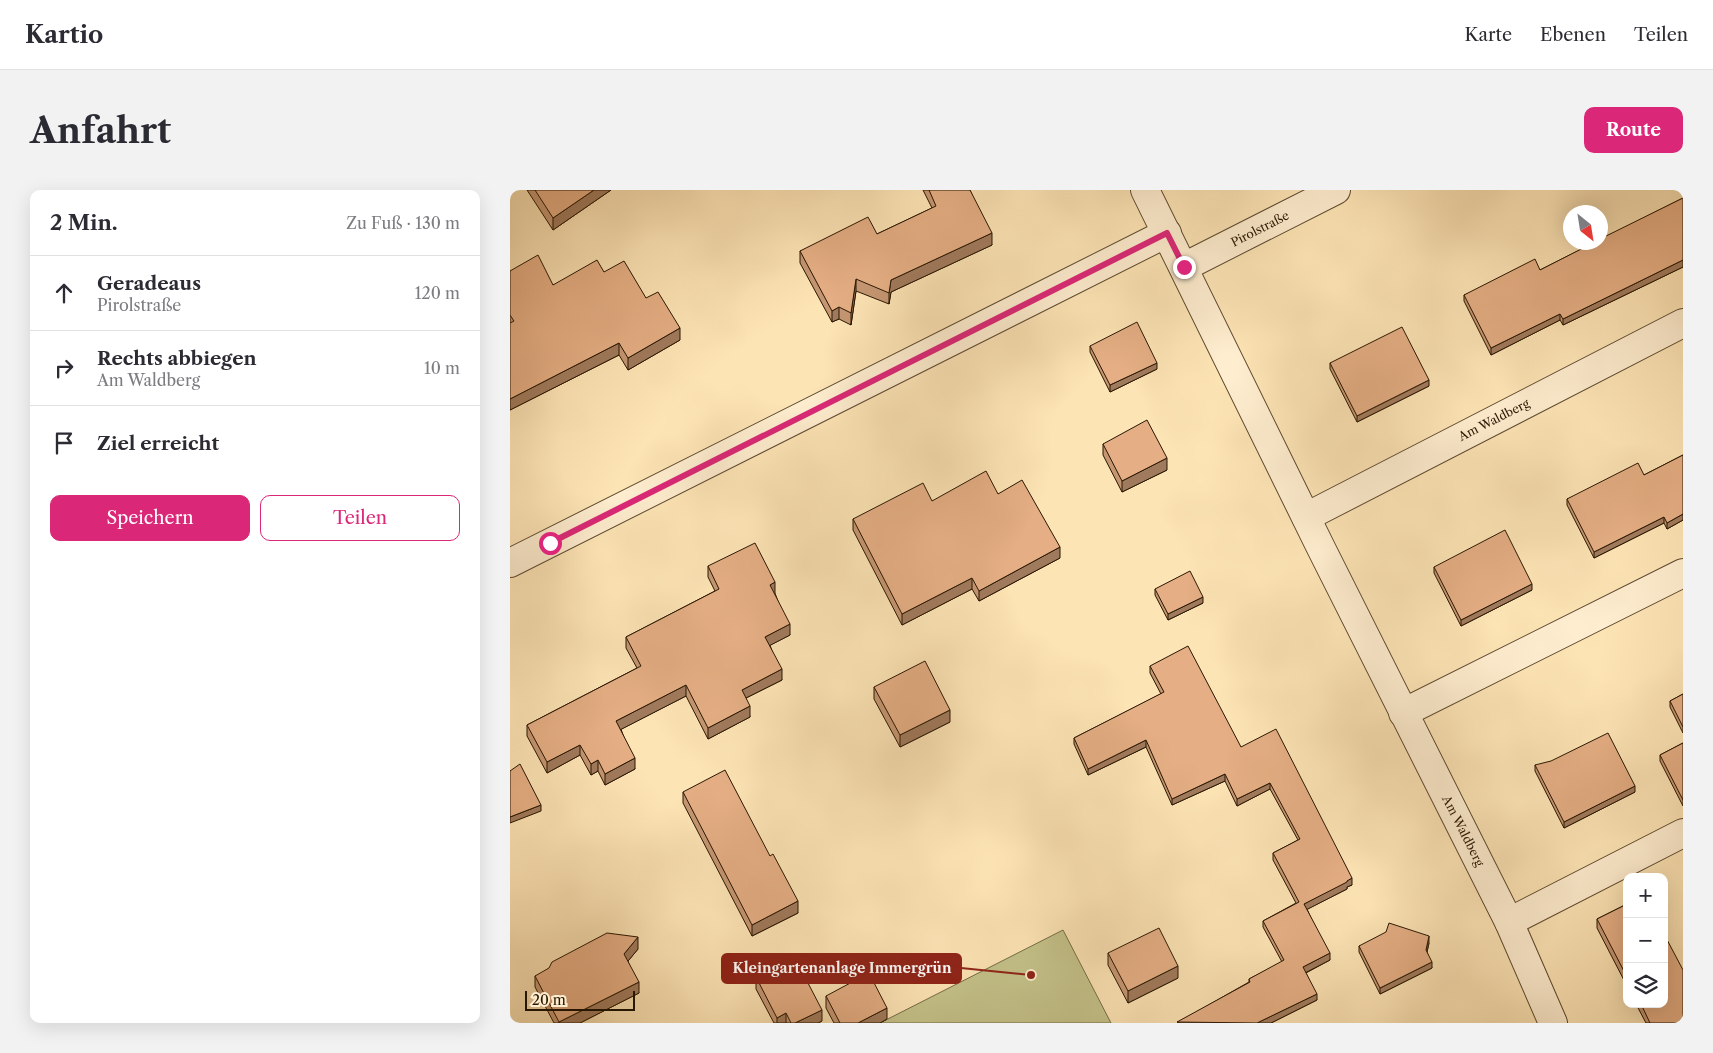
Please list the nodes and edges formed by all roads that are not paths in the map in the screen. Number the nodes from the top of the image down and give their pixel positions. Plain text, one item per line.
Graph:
1 (1145, 190) edge
2 (1336, 190) edge
3 (1167, 233) junction
4 (1184, 267) junction
5 (1683, 323) edge
6 (1306, 517) junction
7 (510, 563) edge
8 (1683, 574) edge
9 (1404, 713) junction
10 (1683, 833) edge
11 (1509, 922) junction
12 (1553, 1023) edge

1 - 3 street, Am Waldberg
2 - 4 street, Pirolstraße
3 - 4 street, Am Waldberg
3 - 7 street
4 - 6 street, Am Waldberg
5 - 6 street, Am Waldberg
6 - 9 street, Am Waldberg
8 - 9 street
9 - 11 street, Am Waldberg
10 - 11 street
11 - 12 street, Am Waldberg

